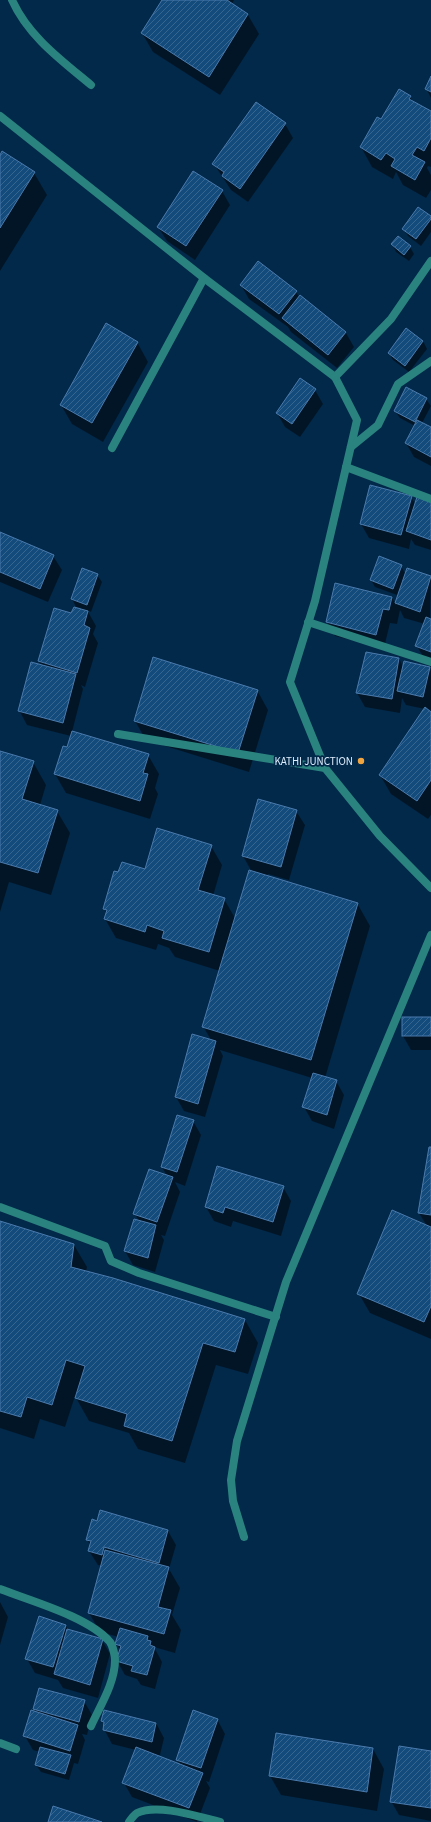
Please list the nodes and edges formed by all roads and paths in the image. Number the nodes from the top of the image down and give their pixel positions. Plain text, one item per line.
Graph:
1 (12, 0) edge
2 (91, 85) dead end
3 (0, 116) edge
4 (431, 262) edge
5 (204, 278) junction
6 (431, 361) edge
7 (336, 377) junction
8 (351, 447) junction
9 (112, 448) dead end
10 (346, 467) junction
11 (431, 499) edge
12 (308, 622) junction
13 (431, 662) edge
14 (118, 734) dead end
15 (325, 768) junction
16 (431, 888) edge
17 (431, 936) edge
18 (0, 1207) edge
19 (276, 1317) junction
20 (244, 1537) dead end
21 (0, 1589) edge
22 (91, 1726) dead end
23 (0, 1743) edge
24 (16, 1749) dead end
25 (129, 1822) edge
26 (220, 1822) edge

1 - 2 street
3 - 5 street
4 - 7 street
5 - 7 street
5 - 9 street
6 - 8 street
7 - 8 street
8 - 10 street
10 - 11 street
10 - 12 street
12 - 13 street
12 - 15 street
14 - 15 street
15 - 16 street
17 - 19 street
18 - 19 street
19 - 20 street
21 - 22 street
23 - 24 street
25 - 26 street

